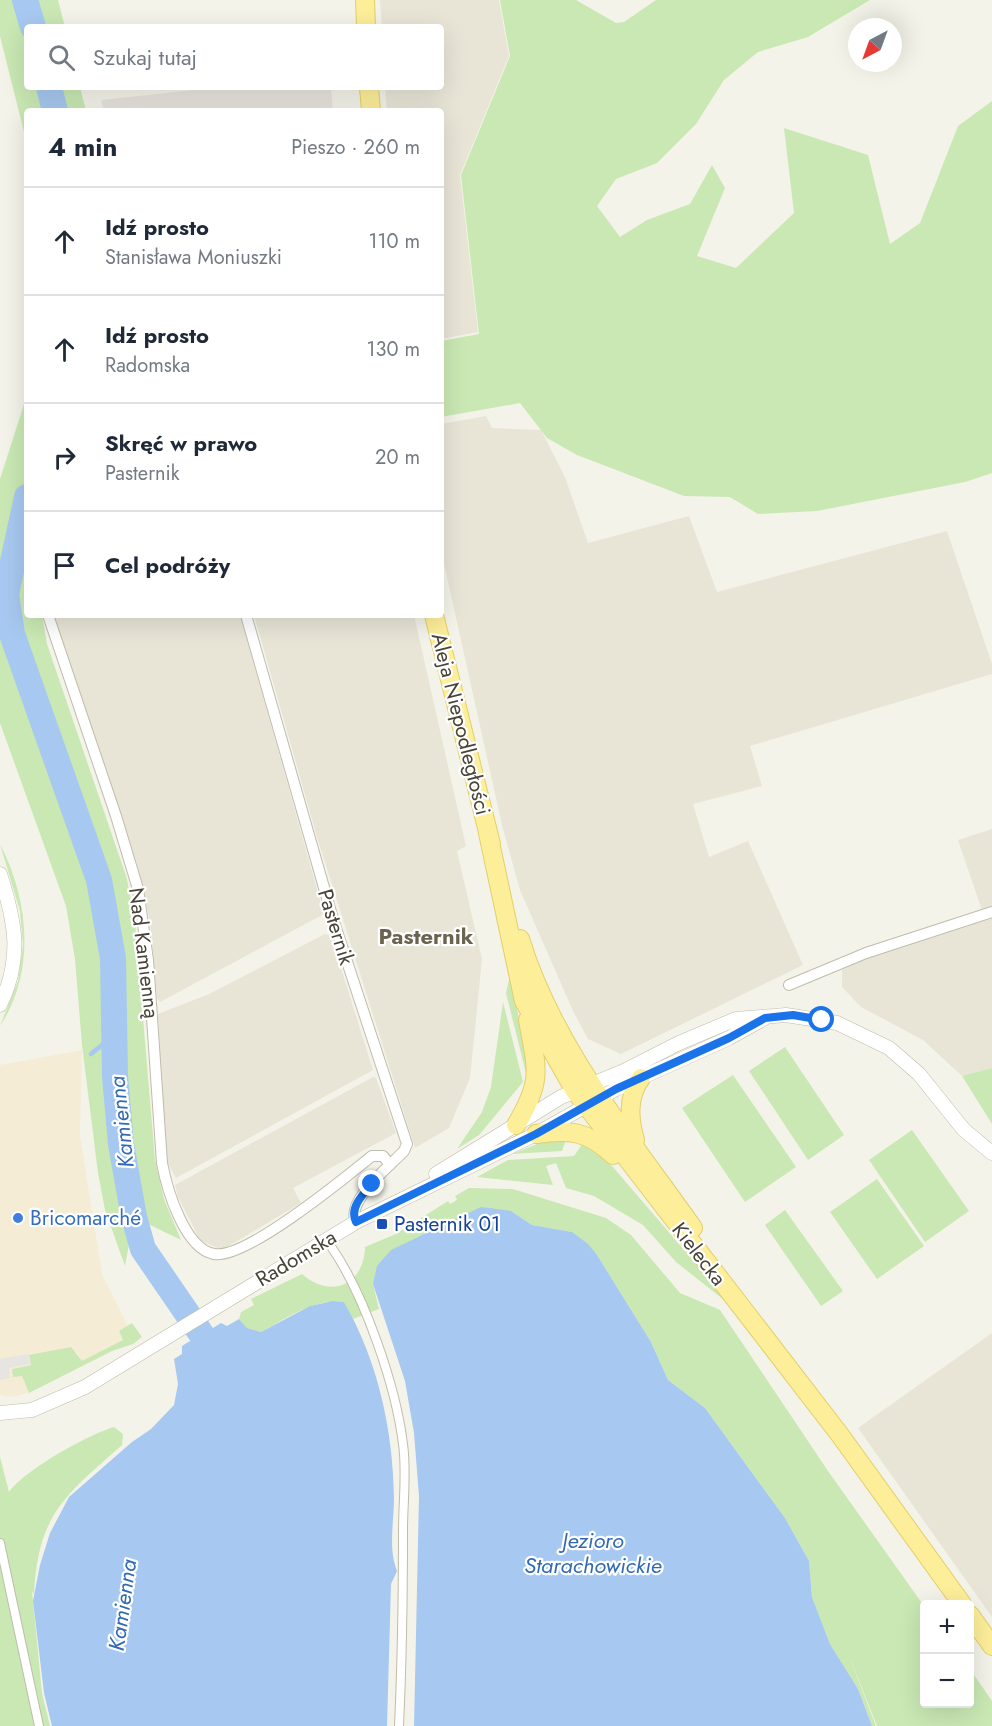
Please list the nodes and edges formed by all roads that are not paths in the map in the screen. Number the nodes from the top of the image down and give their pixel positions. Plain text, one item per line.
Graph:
1 (365, 0) edge
2 (366, 24) edge
3 (369, 90) edge
4 (371, 108) edge
5 (49, 618) edge
6 (247, 618) edge
7 (435, 618) edge
8 (488, 833) junction
9 (0, 874) edge
10 (992, 912) edge
11 (789, 985) dead end
12 (524, 1000) junction
13 (0, 1005) edge
14 (765, 1018) junction
15 (641, 1078) junction
16 (587, 1095) junction
17 (516, 1125) junction
18 (536, 1134) junction
19 (639, 1151) junction
20 (992, 1153) edge
21 (390, 1165) junction
22 (648, 1188) junction
23 (384, 1208) junction
24 (356, 1222) junction
25 (332, 1248) dead end
26 (0, 1413) edge
27 (825, 1416) junction
28 (0, 1543) edge
29 (958, 1600) edge
30 (974, 1622) edge
31 (992, 1646) edge
32 (39, 1726) edge
33 (399, 1726) edge

1 - 2 main road
3 - 4 main road
5 - 21 street, Nad Kamienną
6 - 21 street, Pasternik
7 - 8 main road, Aleja Niepodległości
8 - 12 main road, Aleja Niepodległości
8 - 16 main road, Aleja Niepodległości
9 - 13 street
10 - 11 street
12 - 16 main road, Aleja Niepodległości
12 - 17 main road
14 - 15 street
14 - 16 street
14 - 20 street
15 - 16 street
15 - 19 main road
16 - 17 street, Radomska
16 - 18 street, Radomska
16 - 19 main road, Kielecka
16 - 22 main road, Kielecka
17 - 23 street, Radomska
18 - 22 main road
18 - 23 street, Radomska
19 - 27 main road, Kielecka
21 - 24 street, Pasternik
22 - 27 main road, Kielecka
23 - 24 street, Radomska
24 - 26 street, Radomska
25 - 33 street
27 - 29 main road, Kielecka
28 - 32 street
30 - 31 main road

